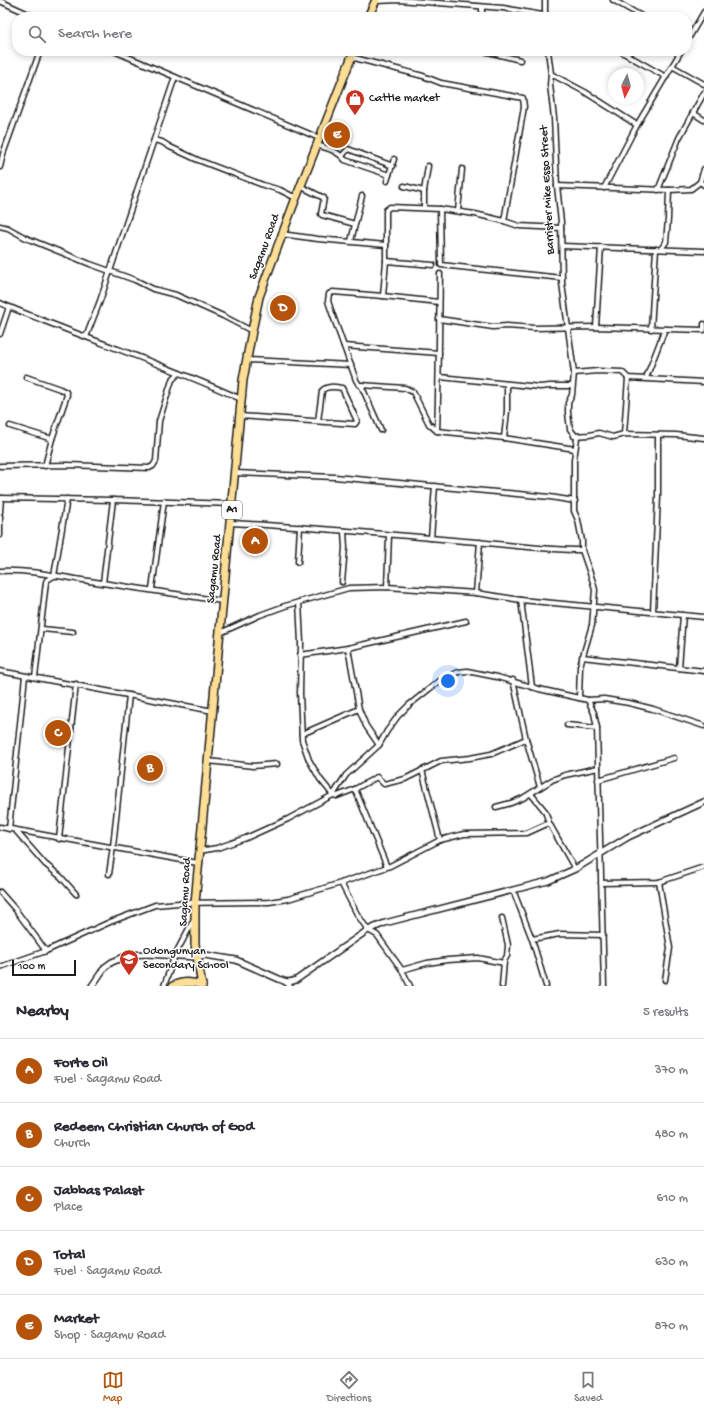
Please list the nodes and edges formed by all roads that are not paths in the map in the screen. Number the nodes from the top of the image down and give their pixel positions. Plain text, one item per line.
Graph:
1 (545, 0) edge
2 (613, 0) edge
3 (0, 1) edge
4 (375, 1) edge
5 (434, 2) edge
6 (482, 7) junction
7 (24, 12) edge
8 (370, 12) edge
9 (482, 12) edge
10 (527, 12) edge
11 (545, 12) edge
12 (634, 12) edge
13 (704, 12) edge
14 (692, 32) edge
15 (38, 56) edge
16 (125, 56) edge
17 (352, 56) edge
18 (359, 56) edge
19 (504, 56) edge
20 (549, 56) edge
21 (629, 56) edge
22 (678, 56) edge
23 (520, 60) dead end
24 (672, 66) junction
25 (551, 74) junction
26 (666, 77) junction
27 (175, 78) junction
28 (704, 84) edge
29 (704, 93) edge
30 (693, 114) junction
31 (704, 120) edge
32 (637, 125) junction
33 (319, 138) junction
34 (154, 140) junction
35 (316, 145) junction
36 (1, 154) edge
37 (342, 156) junction
38 (394, 159) dead end
39 (393, 166) junction
40 (428, 166) dead end
41 (0, 167) edge
42 (462, 169) dead end
43 (704, 169) edge
44 (389, 175) junction
45 (387, 180) dead end
46 (702, 184) edge
47 (300, 186) junction
48 (404, 186) dead end
49 (557, 186) junction
50 (604, 188) junction
51 (658, 190) junction
52 (669, 190) junction
53 (424, 192) junction
54 (362, 196) dead end
55 (296, 198) junction
56 (424, 208) junction
57 (440, 209) junction
58 (458, 212) junction
59 (504, 221) junction
60 (355, 224) junction
61 (0, 226) edge
62 (561, 228) junction
63 (282, 234) junction
64 (351, 241) junction
65 (666, 242) junction
66 (386, 245) junction
67 (562, 246) junction
68 (601, 247) junction
69 (658, 249) junction
70 (672, 250) junction
71 (704, 251) edge
72 (386, 261) junction
73 (433, 265) dead end
74 (110, 270) junction
75 (440, 274) dead end
76 (562, 278) junction
77 (383, 296) junction
78 (439, 302) junction
79 (0, 303) edge
80 (9, 307) junction
81 (439, 319) junction
82 (704, 324) edge
83 (596, 327) junction
84 (568, 328) junction
85 (651, 329) junction
86 (665, 329) junction
87 (704, 330) edge
88 (252, 331) junction
89 (0, 334) edge
90 (86, 337) junction
91 (344, 346) junction
92 (439, 354) junction
93 (247, 360) junction
94 (351, 365) junction
95 (171, 370) junction
96 (179, 373) junction
97 (574, 373) junction
98 (26, 377) dead end
99 (440, 377) junction
100 (628, 378) junction
101 (646, 378) junction
102 (172, 380) junction
103 (704, 382) edge
104 (507, 384) junction
105 (361, 385) junction
106 (572, 386) junction
107 (242, 399) junction
108 (240, 416) junction
109 (318, 421) junction
110 (10, 426) dead end
111 (381, 430) dead end
112 (437, 431) junction
113 (624, 434) junction
114 (658, 435) junction
115 (574, 436) junction
116 (504, 438) junction
117 (704, 438) edge
118 (52, 439) junction
119 (575, 449) junction
120 (0, 466) edge
121 (46, 466) junction
122 (235, 473) junction
123 (435, 486) junction
124 (1, 498) edge
125 (67, 499) junction
126 (113, 500) junction
127 (575, 501) junction
128 (164, 502) junction
129 (232, 504) junction
130 (0, 512) edge
131 (0, 516) edge
132 (230, 523) junction
133 (300, 527) junction
134 (344, 531) junction
135 (0, 535) edge
136 (389, 535) junction
137 (431, 538) junction
138 (480, 542) junction
139 (582, 550) junction
140 (298, 562) dead end
141 (0, 571) edge
142 (54, 576) junction
143 (342, 582) dead end
144 (103, 583) junction
145 (387, 587) junction
146 (152, 589) junction
147 (476, 593) junction
148 (521, 600) junction
149 (222, 601) junction
150 (299, 602) junction
151 (593, 607) junction
152 (653, 612) junction
153 (683, 615) junction
154 (704, 617) edge
155 (466, 621) dead end
156 (42, 629) junction
157 (73, 632) dead end
158 (219, 633) junction
159 (348, 648) junction
160 (300, 655) junction
161 (582, 657) junction
162 (679, 668) junction
163 (0, 671) edge
164 (704, 671) edge
165 (25, 676) junction
166 (35, 677) junction
167 (513, 680) junction
168 (76, 684) junction
169 (532, 687) junction
170 (129, 695) junction
171 (579, 698) junction
172 (588, 700) junction
173 (360, 709) junction
174 (213, 711) junction
175 (567, 725) dead end
176 (704, 726) edge
177 (597, 728) junction
178 (302, 734) junction
179 (526, 739) junction
180 (380, 745) junction
181 (674, 758) dead end
182 (208, 761) junction
183 (277, 764) dead end
184 (598, 768) junction
185 (422, 770) junction
186 (598, 780) junction
187 (540, 787) junction
188 (355, 789) junction
189 (333, 794) junction
190 (531, 794) junction
191 (704, 802) edge
192 (496, 807) dead end
193 (549, 823) junction
194 (0, 827) edge
195 (9, 829) junction
196 (16, 831) junction
197 (59, 839) junction
198 (440, 840) junction
199 (113, 847) junction
200 (199, 851) junction
201 (600, 853) junction
202 (198, 863) junction
203 (387, 867) junction
204 (704, 868) edge
205 (575, 869) junction
206 (109, 874) dead end
207 (659, 882) junction
208 (341, 883) junction
209 (601, 883) junction
210 (513, 890) junction
211 (0, 892) edge
212 (76, 894) dead end
213 (195, 903) junction
214 (195, 917) junction
215 (502, 918) dead end
216 (368, 930) junction
217 (603, 935) junction
218 (532, 939) junction
219 (46, 951) junction
220 (175, 955) junction
221 (196, 957) junction
222 (504, 963) junction
223 (0, 967) edge
224 (402, 970) junction
225 (665, 980) dead end
226 (285, 982) junction
227 (92, 986) edge
228 (164, 986) edge
229 (173, 986) edge
230 (202, 986) edge
231 (290, 986) edge
232 (410, 986) edge
233 (502, 986) edge
234 (546, 986) edge
235 (604, 986) edge

1 - 11 street
2 - 12 street
3 - 7 street
4 - 5 street
4 - 8 highway
5 - 6 street
6 - 9 street
6 - 10 street
13 - 14 street
15 - 36 street
16 - 27 street
17 - 33 highway, Sagamu Road / A1
18 - 59 street
19 - 23 street
20 - 25 street, Barrister Mike Esso Street
21 - 26 street
22 - 24 street
24 - 26 street
24 - 28 street
25 - 32 street
25 - 49 street, Barrister Mike Esso Street
26 - 32 street
27 - 33 street
27 - 34 street
29 - 30 street
30 - 31 street
30 - 51 street
32 - 50 street
33 - 35 highway, Sagamu Road / A1
34 - 55 street
34 - 74 street
35 - 37 street
35 - 47 highway, Sagamu Road / A1
36 - 41 street
37 - 39 street
37 - 44 street
38 - 39 street
39 - 44 street
40 - 53 street
42 - 58 street
43 - 46 street
44 - 45 street
46 - 52 street
47 - 55 highway, Sagamu Road / A1
47 - 60 street
48 - 53 street
49 - 50 street
49 - 62 street, Barrister Mike Esso Street
50 - 51 street
51 - 52 street
52 - 65 street
53 - 56 street
54 - 60 street
55 - 63 highway, Sagamu Road / A1
56 - 57 street
56 - 66 street
57 - 58 street
57 - 76 street
58 - 59 street
59 - 62 street
60 - 64 street
61 - 74 street
62 - 67 street, Barrister Mike Esso Street
63 - 64 street
63 - 88 highway, Sagamu Road / A1
64 - 66 street
65 - 69 street
65 - 70 street
66 - 72 street
67 - 68 street
67 - 76 street, Barrister Mike Esso Street
68 - 69 street
68 - 83 street
69 - 70 street
69 - 85 street
70 - 71 street
72 - 73 street
72 - 77 street
74 - 88 street
74 - 90 street
75 - 78 street
76 - 84 street, Barrister Mike Esso Street
77 - 78 street
77 - 91 street
78 - 81 street
79 - 80 street
80 - 89 street
80 - 90 street
81 - 84 street
81 - 92 street
82 - 87 street
83 - 84 street
83 - 85 street
84 - 97 street, Barrister Mike Esso Street
85 - 86 street
86 - 87 street
86 - 101 street
88 - 93 highway, Sagamu Road / A1
90 - 95 street
91 - 92 street
91 - 94 street
92 - 99 street
93 - 94 street
93 - 107 highway, Sagamu Road / A1
94 - 105 street
95 - 96 street
95 - 102 street
96 - 102 street
96 - 107 street
97 - 100 street
97 - 106 street, Barrister Mike Esso Street
98 - 118 street
99 - 104 street
99 - 112 street
100 - 101 street
100 - 113 street
101 - 103 street
102 - 121 street
104 - 106 street
104 - 116 street
105 - 111 street
105 - 112 street
106 - 115 street, Barrister Mike Esso Street
107 - 108 highway, Sagamu Road / A1
108 - 109 street
108 - 122 highway, Sagamu Road / A1
109 - 109 street
110 - 118 street
112 - 116 street
113 - 114 street
113 - 115 street
114 - 117 street
114 - 152 street
115 - 119 street, Barrister Mike Esso Street
116 - 119 street
118 - 121 street
119 - 127 street, Barrister Mike Esso Street
120 - 121 street
122 - 123 street
122 - 129 highway, Sagamu Road / A1
123 - 127 street
123 - 137 street
124 - 125 street
124 - 130 street
125 - 126 street
125 - 142 street
126 - 128 street
126 - 144 street
127 - 139 street, Barrister Mike Esso Street
128 - 129 street
128 - 146 street
129 - 132 highway, Sagamu Road / A1
131 - 135 street
132 - 133 street
132 - 149 highway, Sagamu Road / A1
133 - 134 street
133 - 140 street
134 - 136 street
134 - 143 street
136 - 137 street
136 - 145 street
137 - 138 street
138 - 139 street
138 - 147 street
139 - 151 street, Barrister Mike Esso Street
141 - 142 street
142 - 144 street
142 - 156 street
144 - 146 street
145 - 147 street
145 - 150 street
146 - 149 street
147 - 148 street
148 - 151 street
148 - 169 street
149 - 158 highway, Sagamu Road / A1
150 - 158 street
150 - 160 street
151 - 152 street
151 - 161 street, Barrister Mike Esso Street
152 - 153 street
153 - 154 street
153 - 162 street
155 - 159 street
156 - 157 street
156 - 166 street
158 - 174 highway, Sagamu Road / A1
159 - 160 street
159 - 173 street
160 - 178 street
161 - 162 street
161 - 171 street, Barrister Mike Esso Street
162 - 164 street
163 - 165 street
165 - 166 street
165 - 195 street
166 - 168 street
167 - 169 street
167 - 179 street
167 - 180 street
168 - 170 street
168 - 197 street
169 - 171 street
170 - 174 street
170 - 199 street
171 - 172 street
172 - 176 street
172 - 177 street
173 - 178 street
173 - 180 street
174 - 182 highway, Sagamu Road / A1
175 - 177 street
177 - 184 street
178 - 189 street
179 - 185 street
179 - 187 street
180 - 189 street
181 - 186 street
182 - 183 street
182 - 200 highway, Sagamu Road / A1
184 - 186 street
184 - 187 street
185 - 188 street
185 - 198 street
186 - 201 street
187 - 190 street
188 - 189 street
188 - 203 street
189 - 200 street
190 - 192 street
190 - 193 street
191 - 201 street
193 - 198 street
193 - 205 street
194 - 195 street
195 - 196 street
196 - 197 street
196 - 212 street
197 - 199 street
198 - 203 street
199 - 202 street
199 - 206 street
200 - 202 highway, Sagamu Road / A1
201 - 205 street
201 - 209 street
202 - 213 highway, Sagamu Road / A1
203 - 208 street
204 - 207 street
205 - 210 street
207 - 209 street
207 - 225 street
208 - 213 street
208 - 216 street
209 - 217 street
210 - 216 street
210 - 218 street
211 - 219 street
213 - 214 highway, Sagamu Road / A1
213 - 219 street
214 - 220 street
214 - 221 highway, Sagamu Road / A1
215 - 222 street
216 - 224 street
216 - 226 street
217 - 218 street
217 - 235 street
218 - 234 street
219 - 223 street
220 - 221 street
220 - 227 street
220 - 228 street
221 - 226 street
221 - 230 highway, Sagamu Road / A1
222 - 224 street
222 - 233 street
224 - 232 street
226 - 231 street
229 - 230 highway

